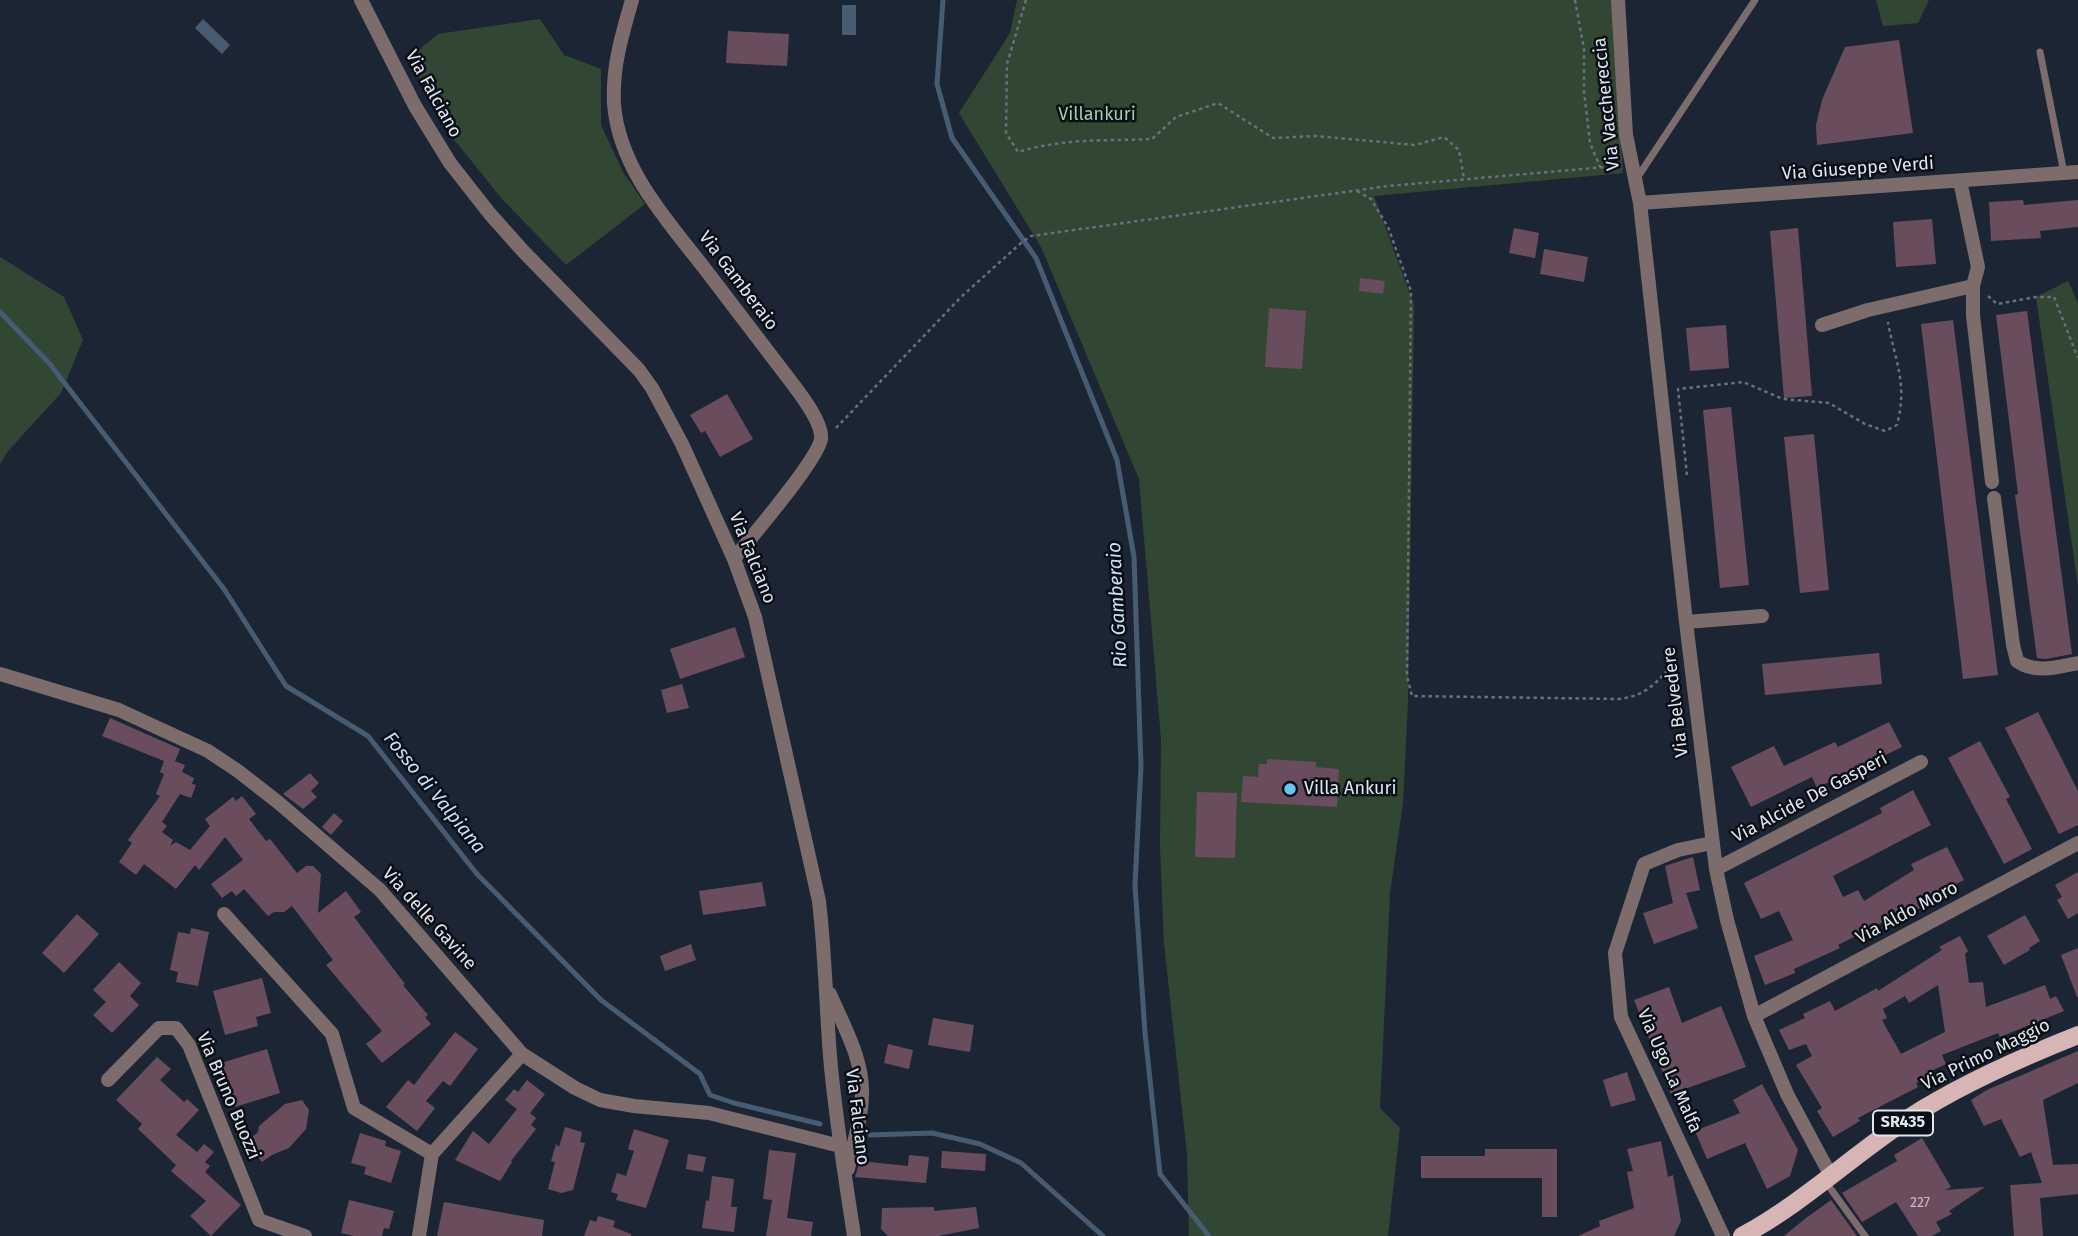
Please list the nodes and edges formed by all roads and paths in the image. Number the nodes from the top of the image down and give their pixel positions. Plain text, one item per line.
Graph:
1 (361, 0) edge
2 (632, 0) edge
3 (1026, 0) edge
4 (1575, 0) edge
5 (1618, 0) edge
6 (1755, 0) edge
7 (2040, 52) dead end
8 (1631, 164) junction
9 (1600, 167) junction
10 (2071, 173) edge
11 (1464, 179) junction
12 (1635, 181) junction
13 (1960, 181) junction
14 (1357, 191) junction
15 (1640, 203) junction
16 (1973, 286) junction
17 (1896, 303) junction
18 (1822, 325) dead end
19 (2078, 358) edge
20 (817, 448) junction
21 (1688, 482) dead end
22 (1992, 482) dead end
23 (1994, 498) dead end
24 (734, 559) junction
25 (1762, 616) dead end
26 (1685, 622) junction
27 (1676, 661) dead end
28 (2078, 663) edge
29 (0, 674) edge
30 (1921, 762) dead end
31 (1712, 843) junction
32 (2078, 844) edge
33 (1716, 869) junction
34 (224, 914) dead end
35 (827, 986) junction
36 (1754, 1016) junction
37 (2078, 1035) edge
38 (522, 1054) junction
39 (108, 1080) dead end
40 (840, 1146) junction
41 (432, 1154) junction
42 (846, 1178) junction
43 (1828, 1178) junction
44 (305, 1236) edge
45 (419, 1236) edge
46 (854, 1236) edge
47 (1723, 1236) edge
48 (1742, 1236) edge
49 (1865, 1236) edge

1 - 24 street, Via Falciano
2 - 20 street, Via Gamberaio
3 - 11 path
4 - 9 path
5 - 8 street, Via Vacchereccia
6 - 12 lane
7 - 10 lane
8 - 9 path
8 - 12 street, Via Vacchereccia
9 - 11 path
10 - 13 street, Via Giuseppe Verdi
11 - 14 path
12 - 15 street, Via Vacchereccia
13 - 15 street, Via Giuseppe Verdi
13 - 16 street
14 - 20 path
14 - 27 path
15 - 26 street, Via Belvedere
16 - 17 street
16 - 19 path
16 - 22 street
17 - 18 street
17 - 21 path
20 - 24 street
23 - 28 street
24 - 35 street, Via Falciano
25 - 26 street
26 - 31 street, Via Belvedere
29 - 38 street, Via delle Gavine
30 - 33 street, Via Alcide De Gasperi
31 - 33 street, Via Belvedere
31 - 47 street, Via Ugo La Malfa
32 - 36 street, Via Aldo Moro
33 - 36 street, Via Belvedere
34 - 41 street
35 - 40 street, Via Falciano
35 - 42 street
36 - 43 street, Via Belvedere
37 - 43 main road, Via Primo Maggio / SR435
38 - 40 street, Via delle Gavine
38 - 41 street
39 - 44 street, Via Bruno Buozzi
40 - 42 street, Via Falciano
41 - 45 street
42 - 46 street, Via Falciano
43 - 48 main road, Via Primo Maggio / SR435
43 - 49 lane

